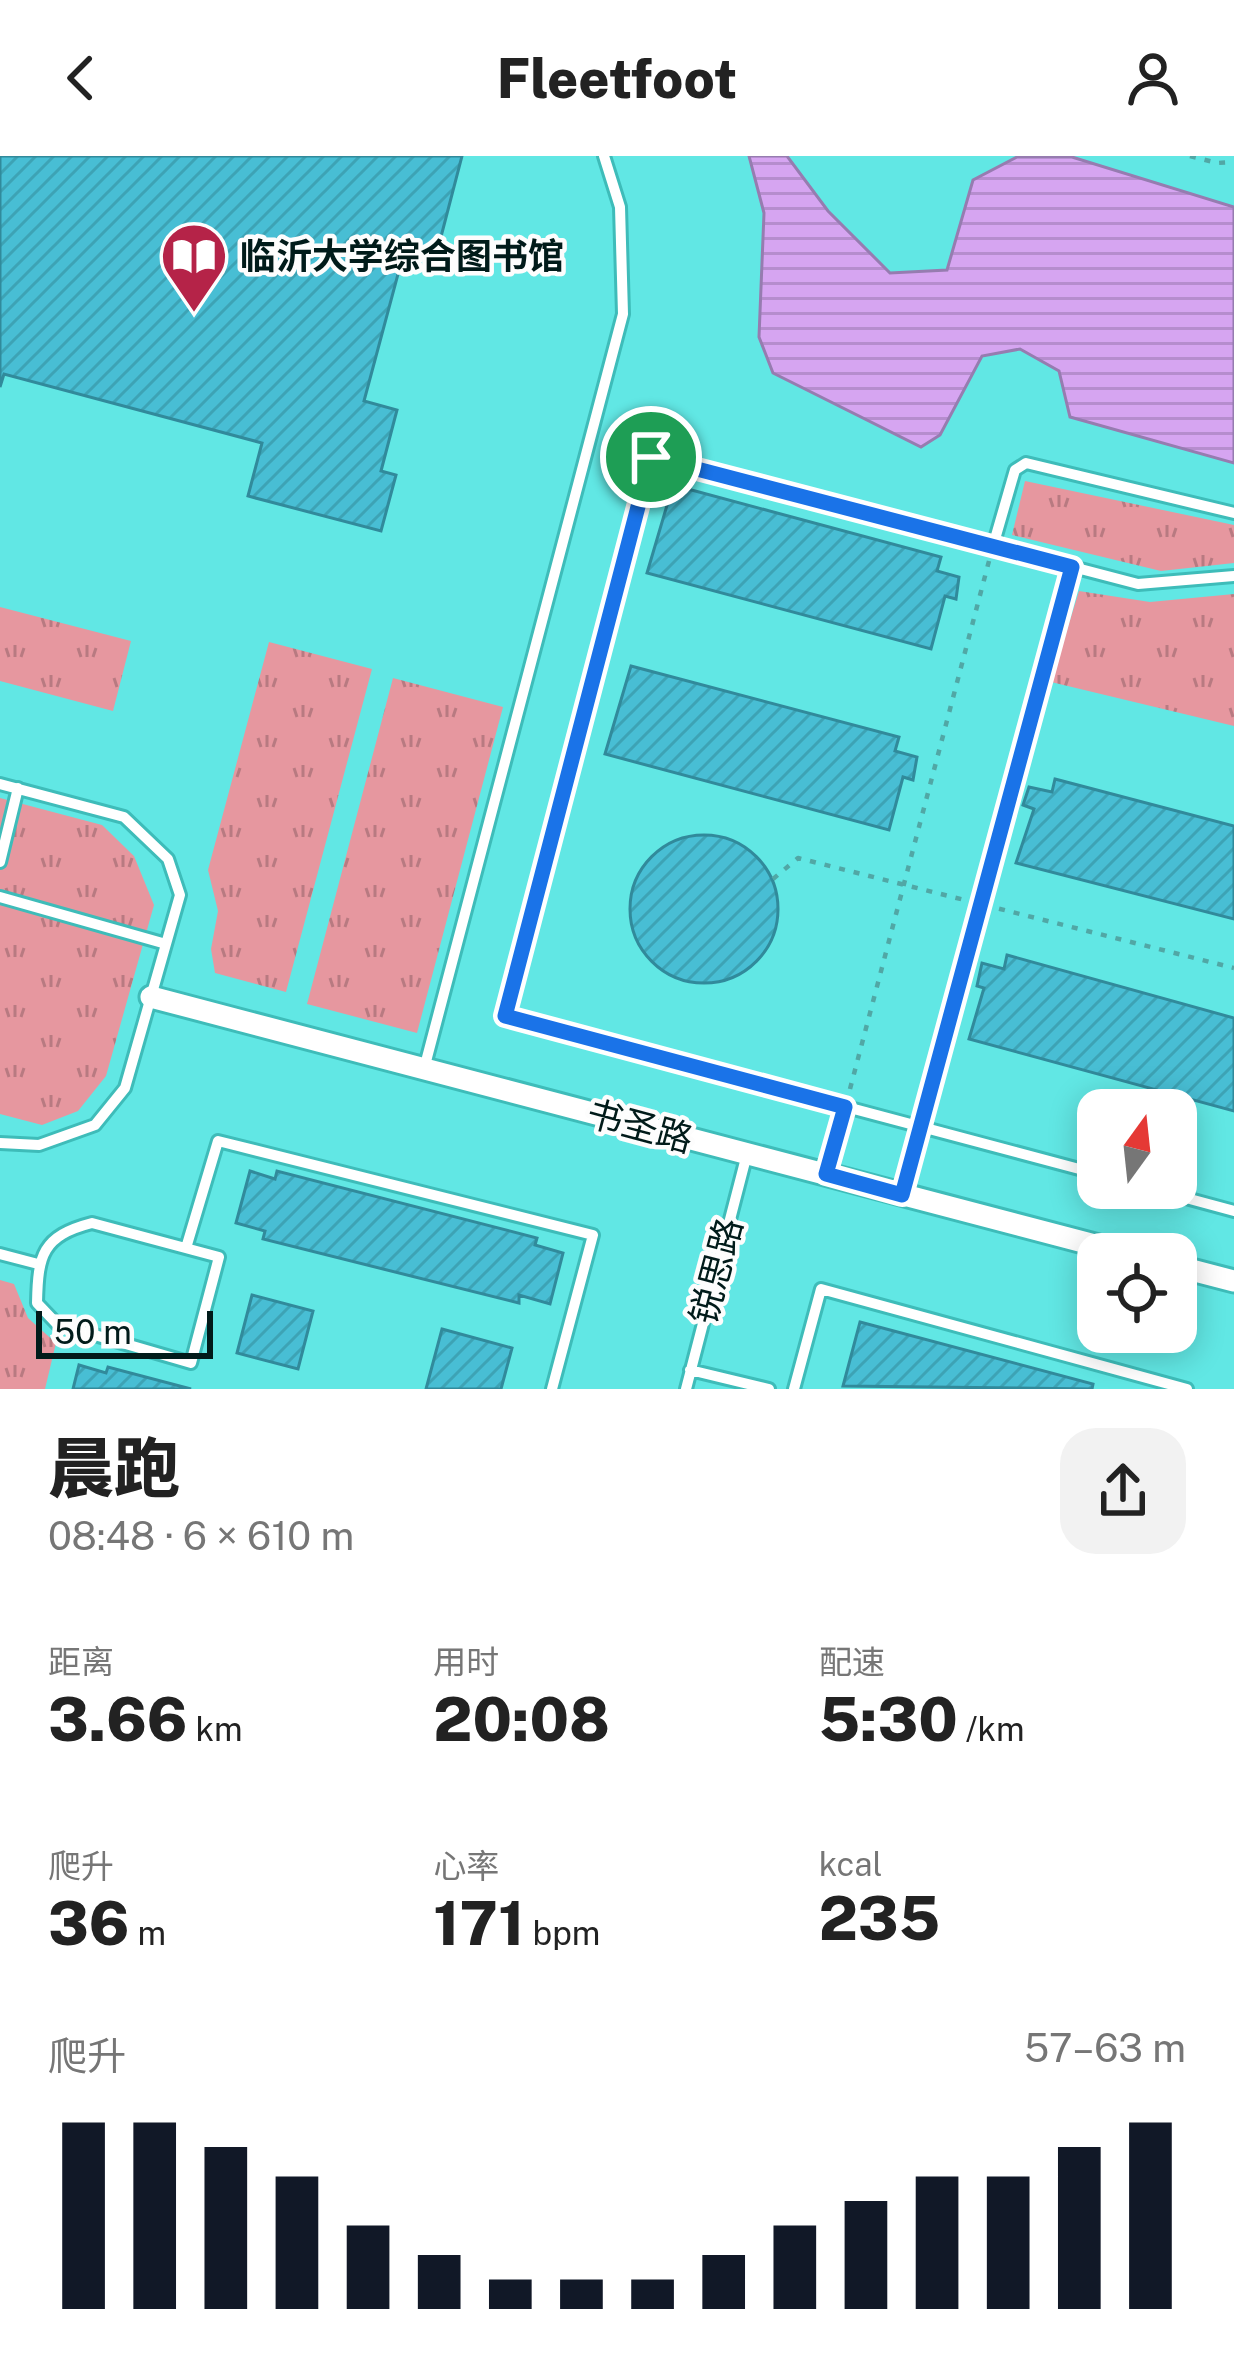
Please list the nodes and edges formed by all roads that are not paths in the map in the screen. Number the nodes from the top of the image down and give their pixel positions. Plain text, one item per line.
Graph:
1 (604, 156) edge
2 (1234, 513) edge
3 (993, 546) junction
4 (1234, 576) edge
5 (0, 784) edge
6 (18, 788) junction
7 (0, 862) edge
8 (0, 897) edge
9 (166, 944) junction
10 (151, 997) junction
11 (424, 1069) junction
12 (845, 1107) junction
13 (922, 1127) junction
14 (0, 1143) edge
15 (747, 1154) junction
16 (1077, 1168) edge
17 (826, 1174) junction
18 (902, 1195) junction
19 (1197, 1201) edge
20 (1234, 1211) edge
21 (1077, 1240) edge
22 (186, 1248) junction
23 (0, 1254) edge
24 (38, 1264) junction
25 (1197, 1272) edge
26 (1234, 1282) edge
27 (690, 1370) junction
28 (553, 1389) edge
29 (686, 1389) edge
30 (769, 1389) edge
31 (794, 1389) edge
32 (1187, 1389) edge

1 - 11 lane
2 - 3 lane
3 - 4 lane
3 - 12 lane
5 - 6 lane
6 - 7 lane
6 - 9 lane
8 - 9 lane
9 - 10 lane
10 - 11 street, 书圣路
10 - 14 lane
11 - 15 street, 书圣路
12 - 13 lane
12 - 17 lane
13 - 16 lane
13 - 18 lane
15 - 17 street, 书圣路
15 - 27 lane, 锐思路
17 - 18 street, 书圣路
18 - 21 street, 书圣路
19 - 20 lane
22 - 24 lane
22 - 24 lane
22 - 28 lane
23 - 24 lane
25 - 26 street
27 - 29 lane, 锐思路
27 - 30 lane
31 - 32 lane

